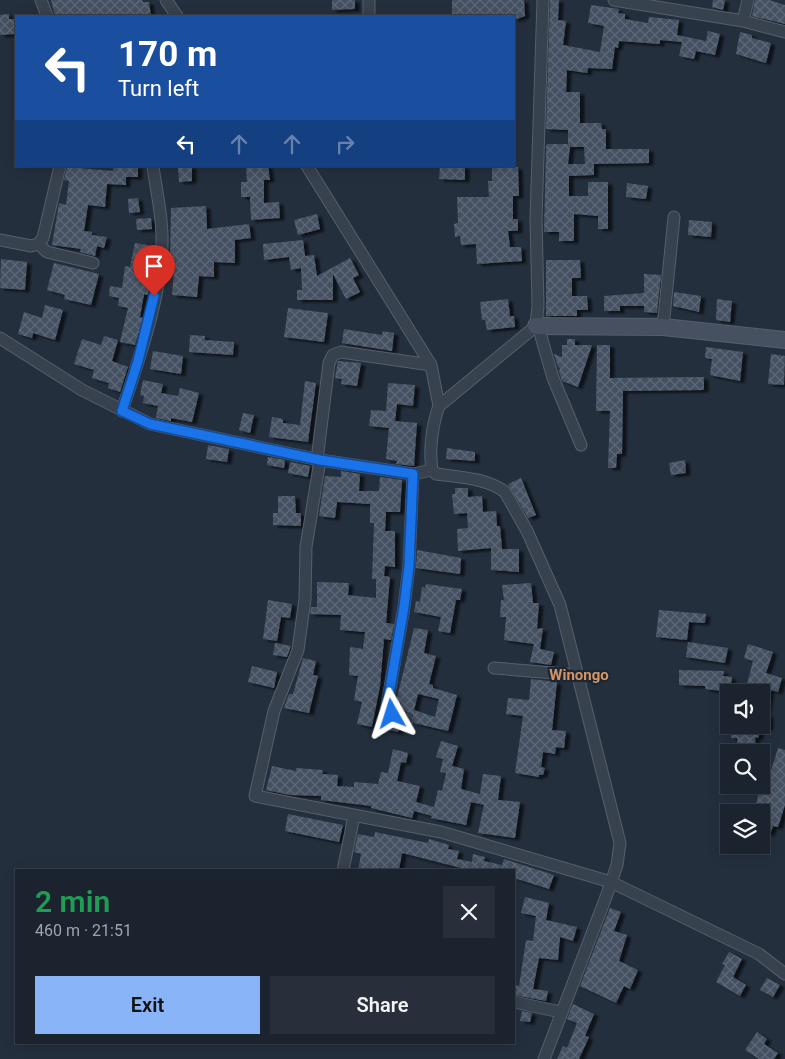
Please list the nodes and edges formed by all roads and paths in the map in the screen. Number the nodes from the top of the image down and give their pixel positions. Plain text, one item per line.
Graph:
1 (41, 0) edge
2 (166, 0) edge
3 (369, 0) edge
4 (543, 0) edge
5 (614, 0) edge
6 (748, 0) edge
7 (47, 15) edge
8 (176, 15) edge
9 (369, 15) edge
10 (743, 21) junction
11 (785, 32) edge
12 (60, 167) edge
13 (153, 167) edge
14 (308, 167) edge
15 (674, 217) dead end
16 (0, 240) edge
17 (38, 244) junction
18 (93, 263) dead end
19 (663, 327) junction
20 (534, 329) junction
21 (0, 338) edge
22 (785, 340) edge
23 (431, 366) junction
24 (439, 406) junction
25 (122, 411) junction
26 (581, 445) dead end
27 (318, 460) junction
28 (432, 470) junction
29 (413, 474) junction
30 (494, 668) dead end
31 (579, 675) junction
32 (407, 720) dead end
33 (354, 816) junction
34 (343, 869) edge
35 (611, 882) junction
36 (785, 974) edge
37 (515, 1002) edge
38 (560, 1012) junction
39 (544, 1059) edge

1 - 7 street
2 - 8 street
3 - 9 street
4 - 20 street
5 - 10 street
6 - 10 street
10 - 11 street
12 - 17 street
13 - 25 street
14 - 23 street
15 - 19 street
16 - 17 street
17 - 18 street
19 - 20 street
19 - 22 street
20 - 24 street
20 - 26 street
21 - 25 street
23 - 24 street
23 - 27 street
24 - 28 street
25 - 27 street
27 - 29 street
27 - 33 street
28 - 29 street
28 - 31 street
29 - 32 street
30 - 31 street
31 - 35 street
33 - 34 street
33 - 35 street
35 - 36 street
35 - 38 street
37 - 38 street
38 - 39 street

